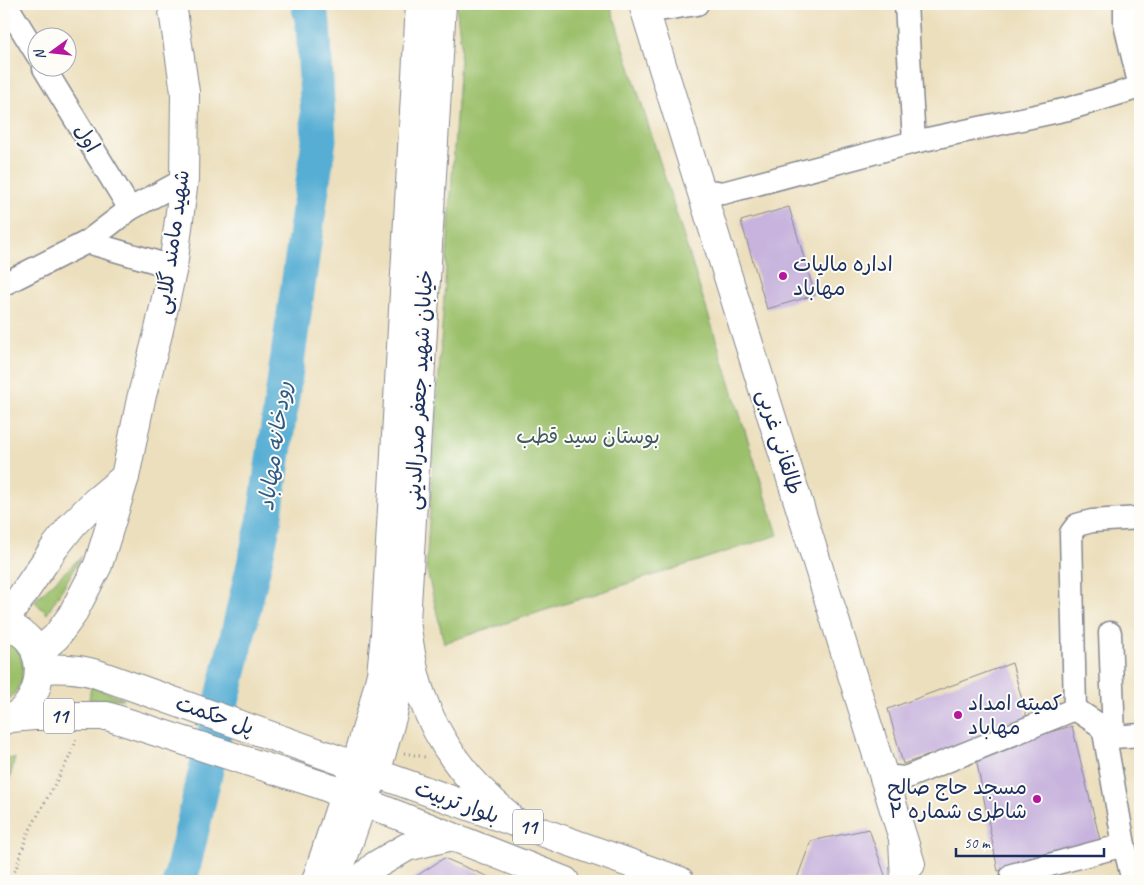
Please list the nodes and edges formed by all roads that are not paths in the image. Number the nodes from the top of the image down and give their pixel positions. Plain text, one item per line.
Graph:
1 (6, 4) edge
2 (172, 4) edge
3 (420, 4) edge
4 (442, 4) edge
5 (697, 4) edge
6 (906, 4) edge
7 (1126, 4) edge
8 (644, 8) edge
9 (28, 40) edge
10 (50, 78) edge
11 (1140, 87) edge
12 (914, 142) junction
13 (184, 180) junction
14 (701, 190) junction
15 (130, 209) junction
16 (87, 242) junction
17 (173, 267) junction
18 (4, 284) edge
19 (125, 477) junction
20 (1140, 518) edge
21 (4, 622) edge
22 (406, 622) junction
23 (1110, 633) dead end
24 (38, 661) junction
25 (1075, 709) junction
26 (7, 720) edge
27 (1109, 734) junction
28 (1140, 735) edge
29 (355, 765) junction
30 (883, 776) junction
31 (343, 794) junction
32 (520, 824) junction
33 (449, 837) junction
34 (903, 840) junction
35 (1124, 845) junction
36 (1012, 875) dead end
37 (316, 881) edge
38 (336, 881) edge
39 (359, 881) edge
40 (565, 881) edge
41 (680, 881) edge
42 (905, 881) edge
43 (916, 881) edge
44 (1133, 881) edge

1 - 9 street
2 - 13 street, شهید مامند گلابی
3 - 29 street, خیابان شهید جعفر صدرالدینی
4 - 22 street, خیابان شهید جعفر صدرالدینی
5 - 8 street
6 - 12 street
7 - 11 street
8 - 14 street, طالقانی غربی
10 - 15 street, اول
11 - 12 street
12 - 14 street
13 - 15 street
13 - 17 street, شهید مامند گلابی
14 - 30 street, طالقانی غربی
15 - 16 street
16 - 17 street
16 - 18 street
17 - 19 street, شهید مامند گلابی
19 - 21 street
19 - 24 street, شهید مامند گلابی
20 - 25 street
21 - 24 street
22 - 29 street, خیابان شهید جعفر صدرالدینی
22 - 32 street
23 - 27 street
24 - 26 street, 11
24 - 29 street, پل حکمت / 11
25 - 27 street
25 - 30 street
26 - 31 street, 11
27 - 28 street
27 - 35 street
29 - 31 street
29 - 32 street, بلوار تربیت / 11
30 - 34 street, طالقانی غربی
31 - 33 street, بلوار تربیت / 11
31 - 37 street
31 - 38 street
32 - 41 street, بلوار تربیت / 11
33 - 39 street
33 - 40 street, بلوار تربیت / 11
34 - 42 street
34 - 43 street, طالقانی غربی
35 - 36 street
35 - 44 street

